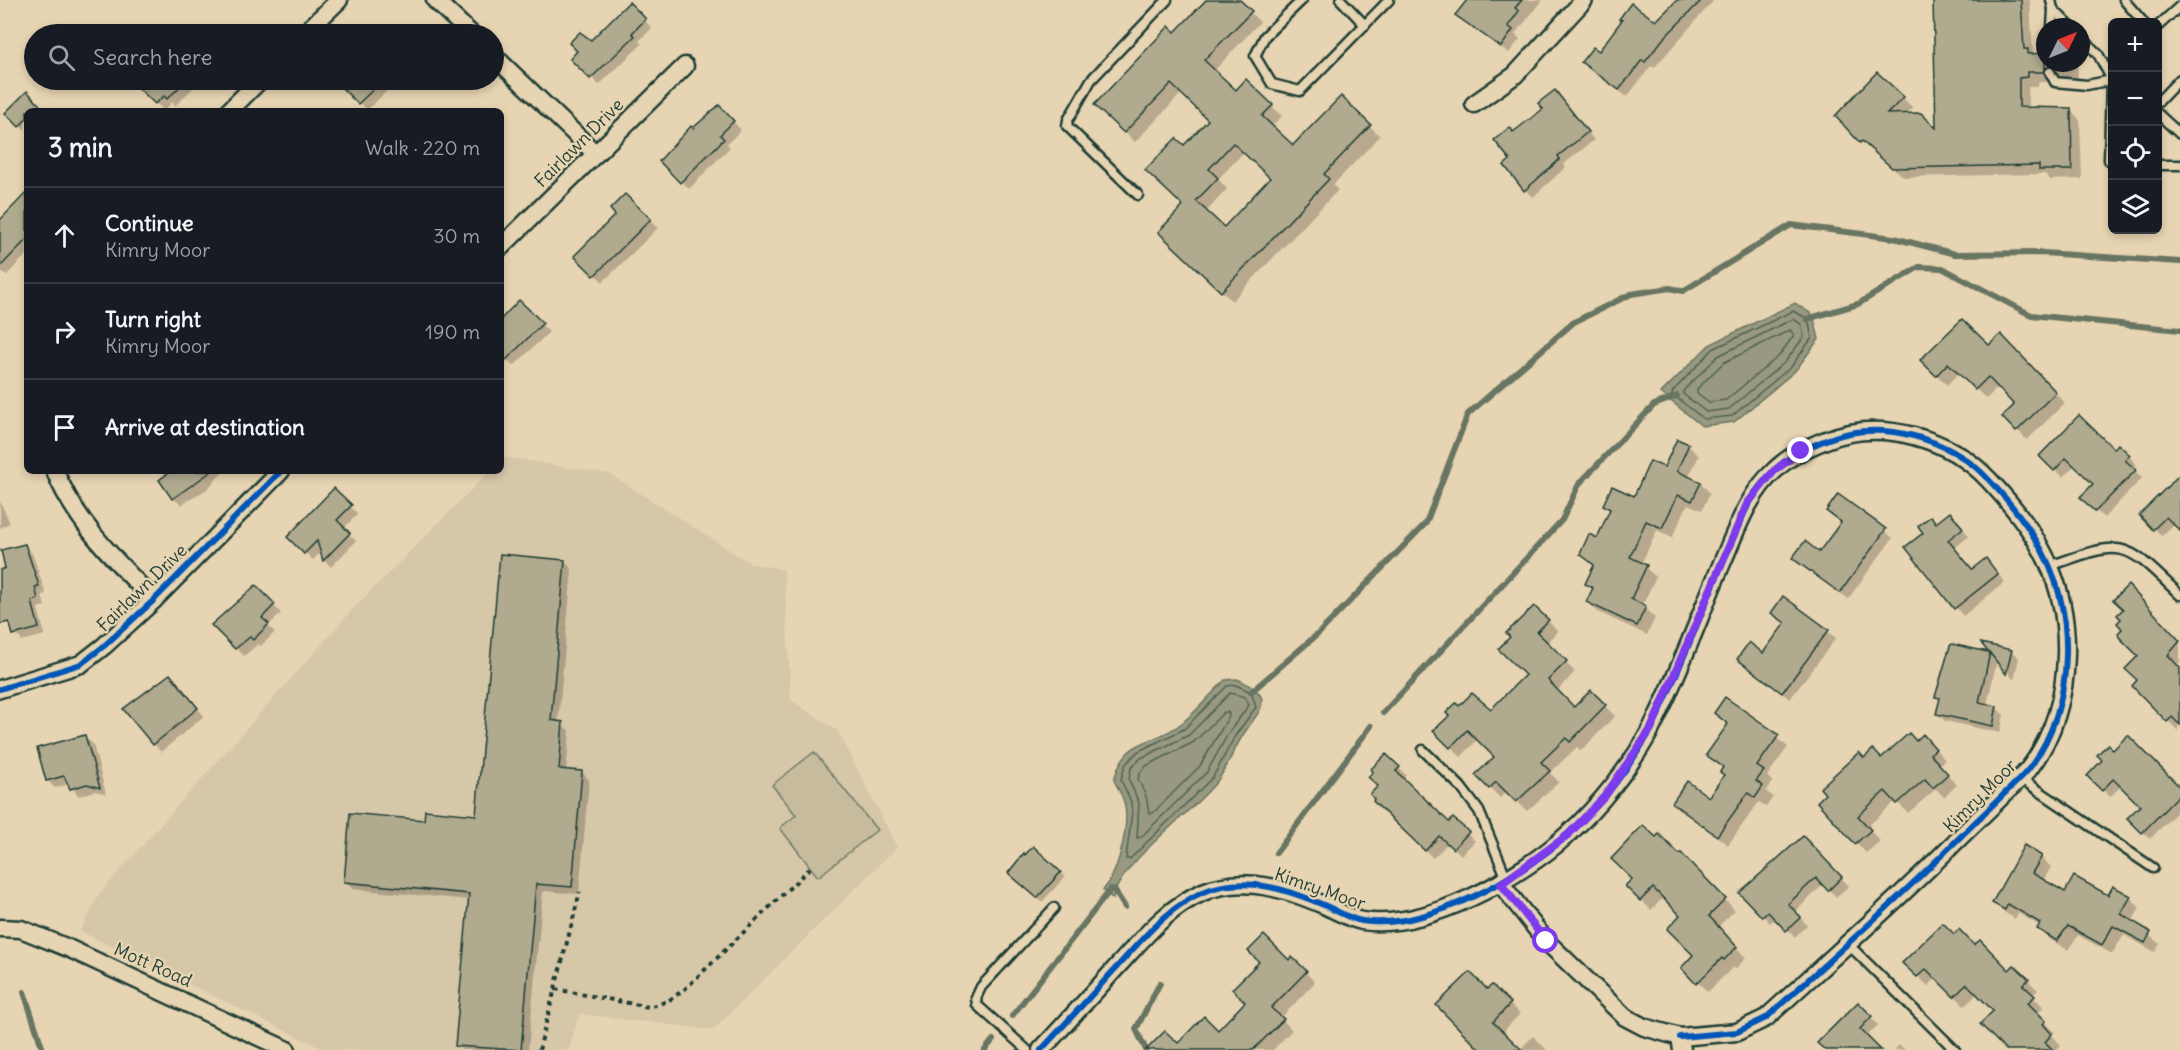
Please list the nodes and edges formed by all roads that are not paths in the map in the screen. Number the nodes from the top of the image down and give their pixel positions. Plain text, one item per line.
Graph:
1 (339, 0) edge
2 (435, 0) edge
3 (1167, 0) edge
4 (1302, 0) edge
5 (1341, 0) edge
6 (1389, 0) edge
7 (1584, 0) edge
8 (2124, 0) edge
9 (2052, 4) edge
10 (2180, 6) edge
11 (2064, 18) edge
12 (2140, 18) edge
13 (2162, 22) edge
14 (314, 24) edge
15 (460, 24) edge
16 (1365, 25) junction
17 (2090, 46) edge
18 (504, 66) edge
19 (685, 66) dead end
20 (2050, 72) dead end
21 (2108, 72) edge
22 (2180, 79) edge
23 (2108, 80) edge
24 (250, 90) edge
25 (2162, 97) edge
26 (1474, 104) dead end
27 (232, 108) edge
28 (2162, 118) edge
29 (2180, 134) edge
30 (596, 154) junction
31 (2162, 165) edge
32 (2180, 165) edge
33 (1138, 195) dead end
34 (504, 244) edge
35 (56, 474) edge
36 (278, 474) edge
37 (2050, 566) junction
38 (2180, 595) edge
39 (154, 600) junction
40 (0, 689) edge
41 (1423, 750) dead end
42 (2020, 778) junction
43 (2153, 868) dead end
44 (1504, 881) junction
45 (1054, 908) dead end
46 (0, 928) edge
47 (1848, 944) junction
48 (1681, 1043) edge
49 (287, 1050) edge
50 (1027, 1050) edge
51 (1041, 1050) edge
52 (1955, 1050) edge

1 - 14 street
2 - 15 street
3 - 33 lane
4 - 16 lane
5 - 16 lane
6 - 16 lane
7 - 26 street
8 - 12 lane
9 - 11 lane
10 - 13 lane
17 - 21 lane
18 - 30 street
19 - 30 street, Fairlawn Drive
20 - 23 lane
22 - 25 lane
24 - 27 street
28 - 29 lane
30 - 34 street, Fairlawn Drive
31 - 32 lane
35 - 39 street
36 - 39 street, Fairlawn Drive
37 - 38 lane
37 - 42 street, Kimry Moor
37 - 44 street, Kimry Moor
39 - 40 street, Fairlawn Drive
41 - 44 lane
42 - 43 lane
42 - 47 street, Kimry Moor
44 - 48 street, Kimry Moor
44 - 51 street, Kimry Moor
45 - 50 lane
46 - 49 street, Mott Road
47 - 48 street, Kimry Moor
47 - 52 lane

